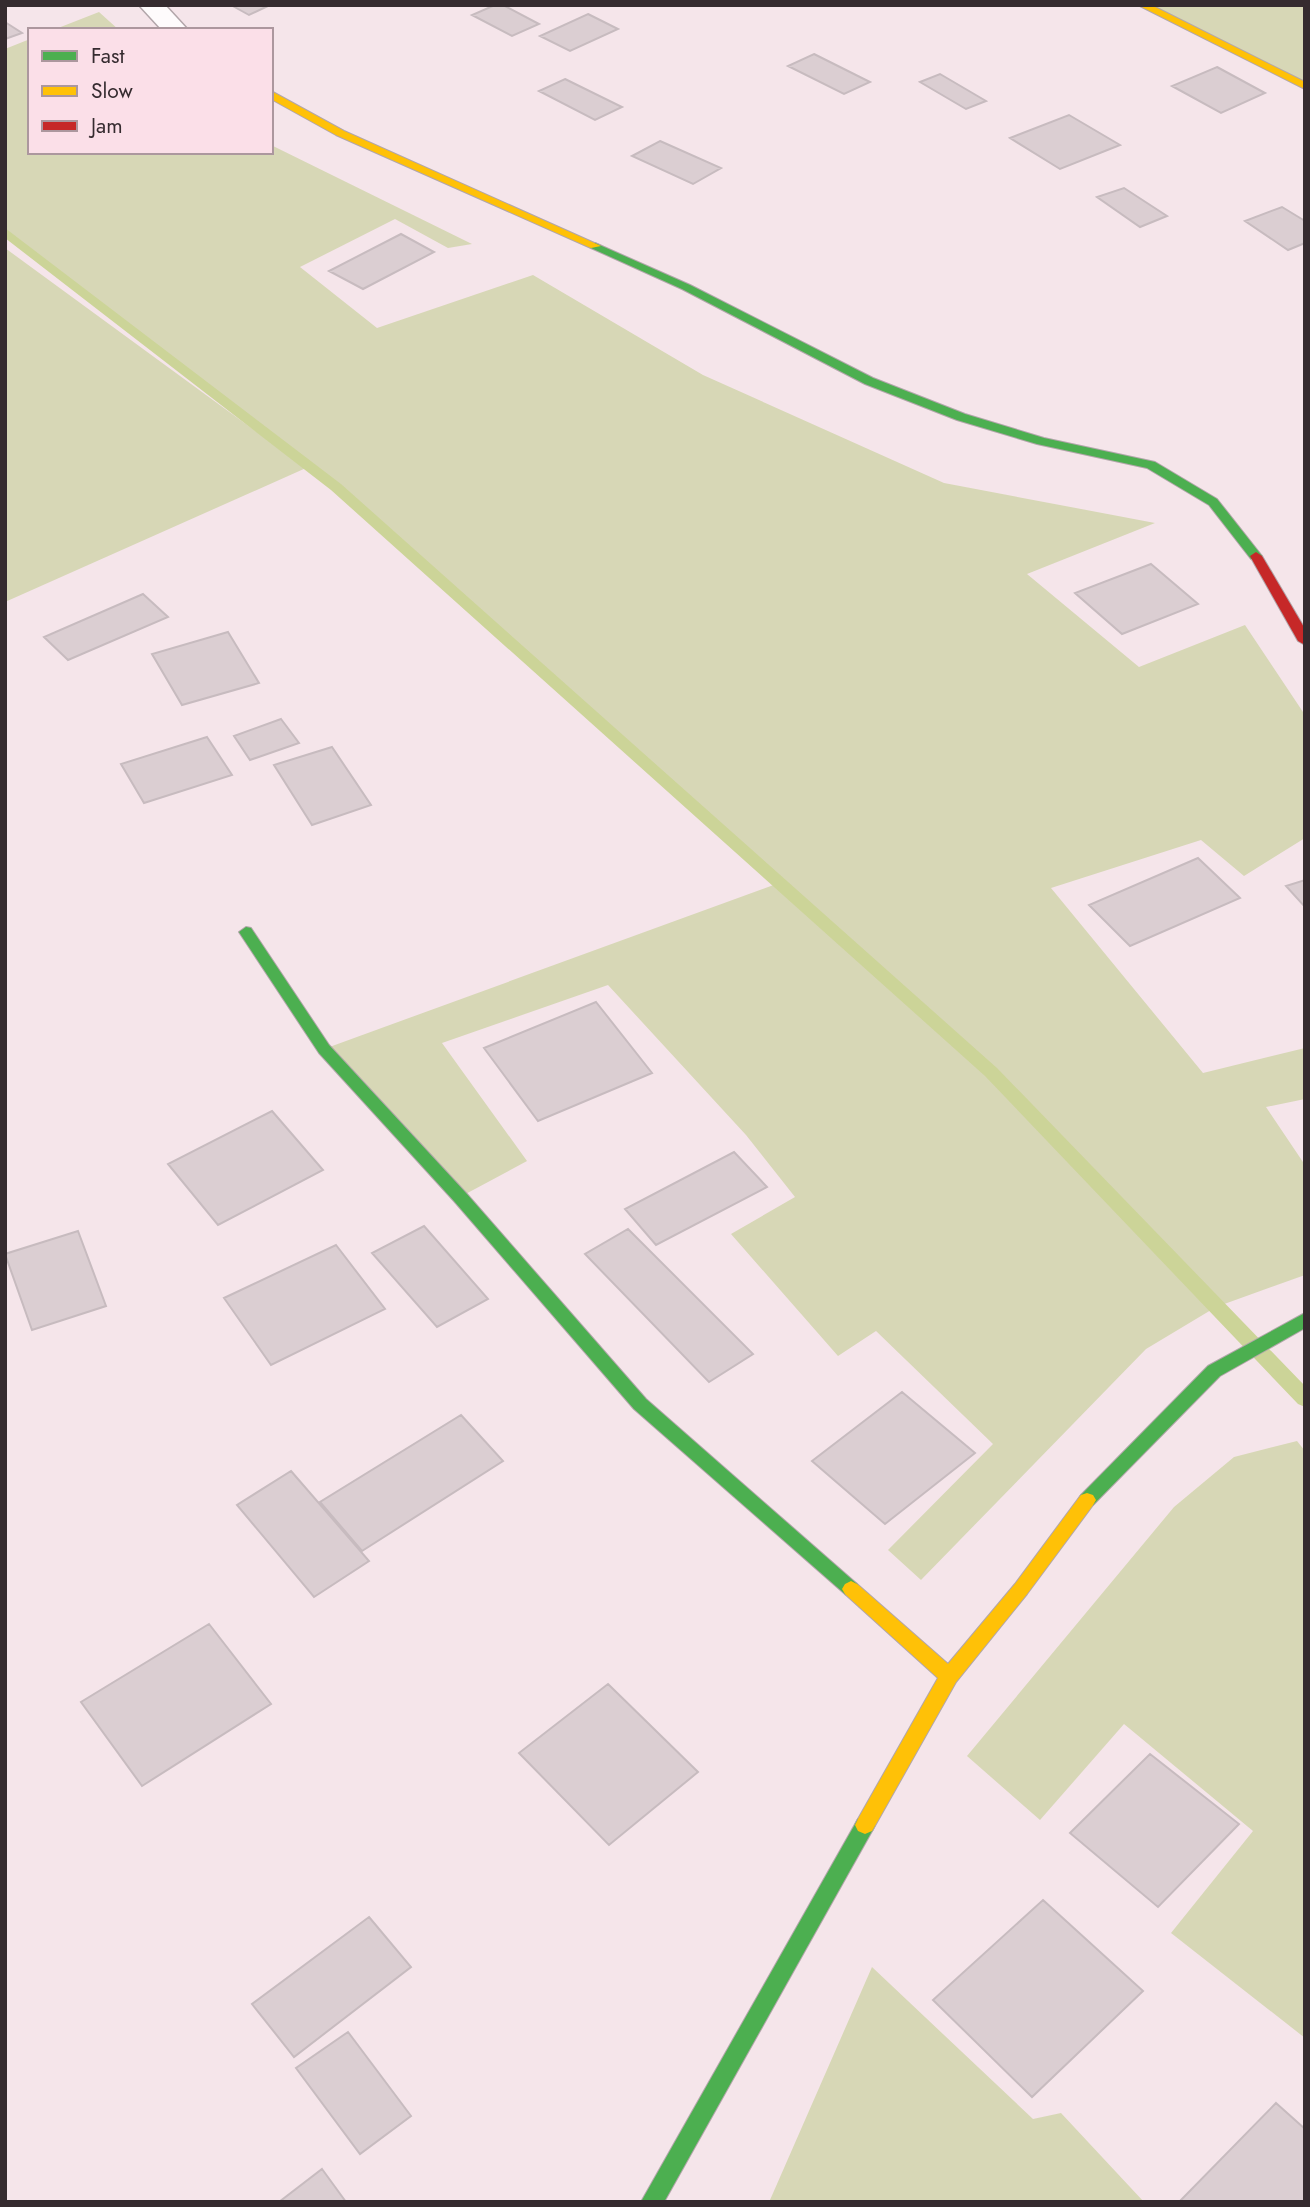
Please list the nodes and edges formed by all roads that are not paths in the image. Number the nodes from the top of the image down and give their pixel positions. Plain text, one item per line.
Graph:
1 (151, 5) edge
2 (1143, 5) edge
3 (174, 28) edge
4 (1305, 86) edge
5 (273, 95) edge
6 (1305, 641) edge
7 (246, 932) dead end
8 (1300, 1321) edge
9 (949, 1676) junction
10 (652, 2202) edge

1 - 3 street
2 - 4 street
5 - 6 street
7 - 9 street
8 - 9 street
9 - 10 street

